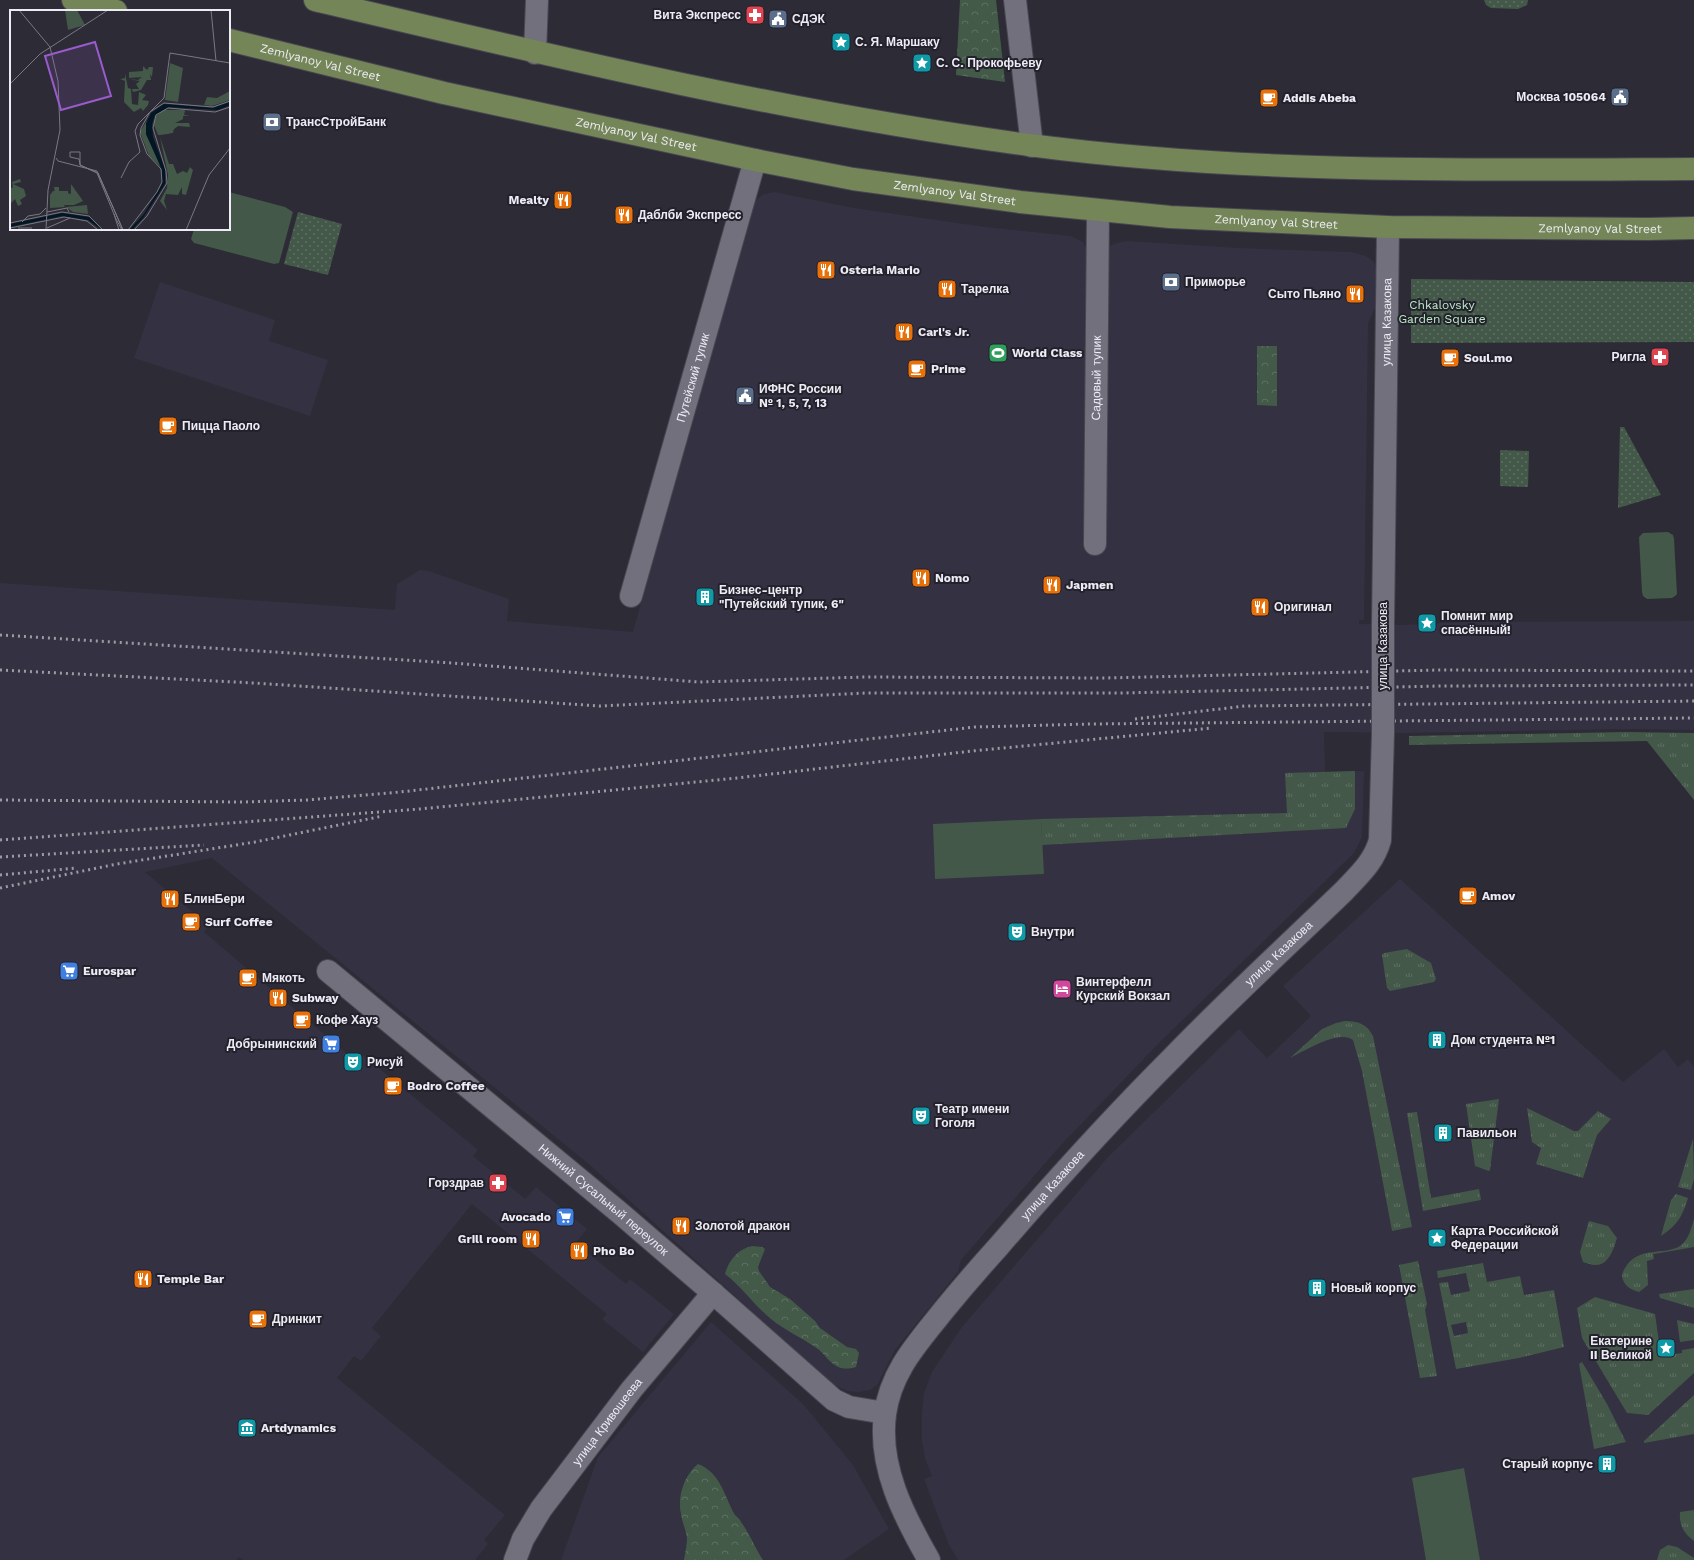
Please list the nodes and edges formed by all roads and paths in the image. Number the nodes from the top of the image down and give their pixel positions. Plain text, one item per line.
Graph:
1 (73, 0) edge
2 (315, 0) edge
3 (537, 0) edge
4 (1015, 0) edge
5 (112, 10) edge
6 (230, 40) edge
7 (535, 52) junction
8 (1032, 146) junction
9 (755, 160) junction
10 (1694, 169) edge
11 (1098, 211) junction
12 (1388, 227) junction
13 (1694, 228) edge
14 (1095, 544) dead end
15 (631, 596) dead end
16 (328, 971) dead end
17 (713, 1293) junction
18 (885, 1413) junction
19 (515, 1560) edge
20 (929, 1560) edge

1 - 5 main road
2 - 7 main road
3 - 7 street
4 - 8 street
6 - 9 main road, Zemlyanoy Val Street
7 - 8 main road
8 - 10 main road
9 - 11 main road, Zemlyanoy Val Street
9 - 15 street, Путейский тупик
11 - 12 main road, Zemlyanoy Val Street
11 - 14 street, Садовый тупик
12 - 13 main road, Zemlyanoy Val Street
12 - 18 street, улица Казакова, bridge
16 - 17 street, Нижний Сусальный переулок
17 - 18 street, Нижний Сусальный переулок
17 - 19 street, улица Кривошеева
18 - 20 street, улица Казакова

